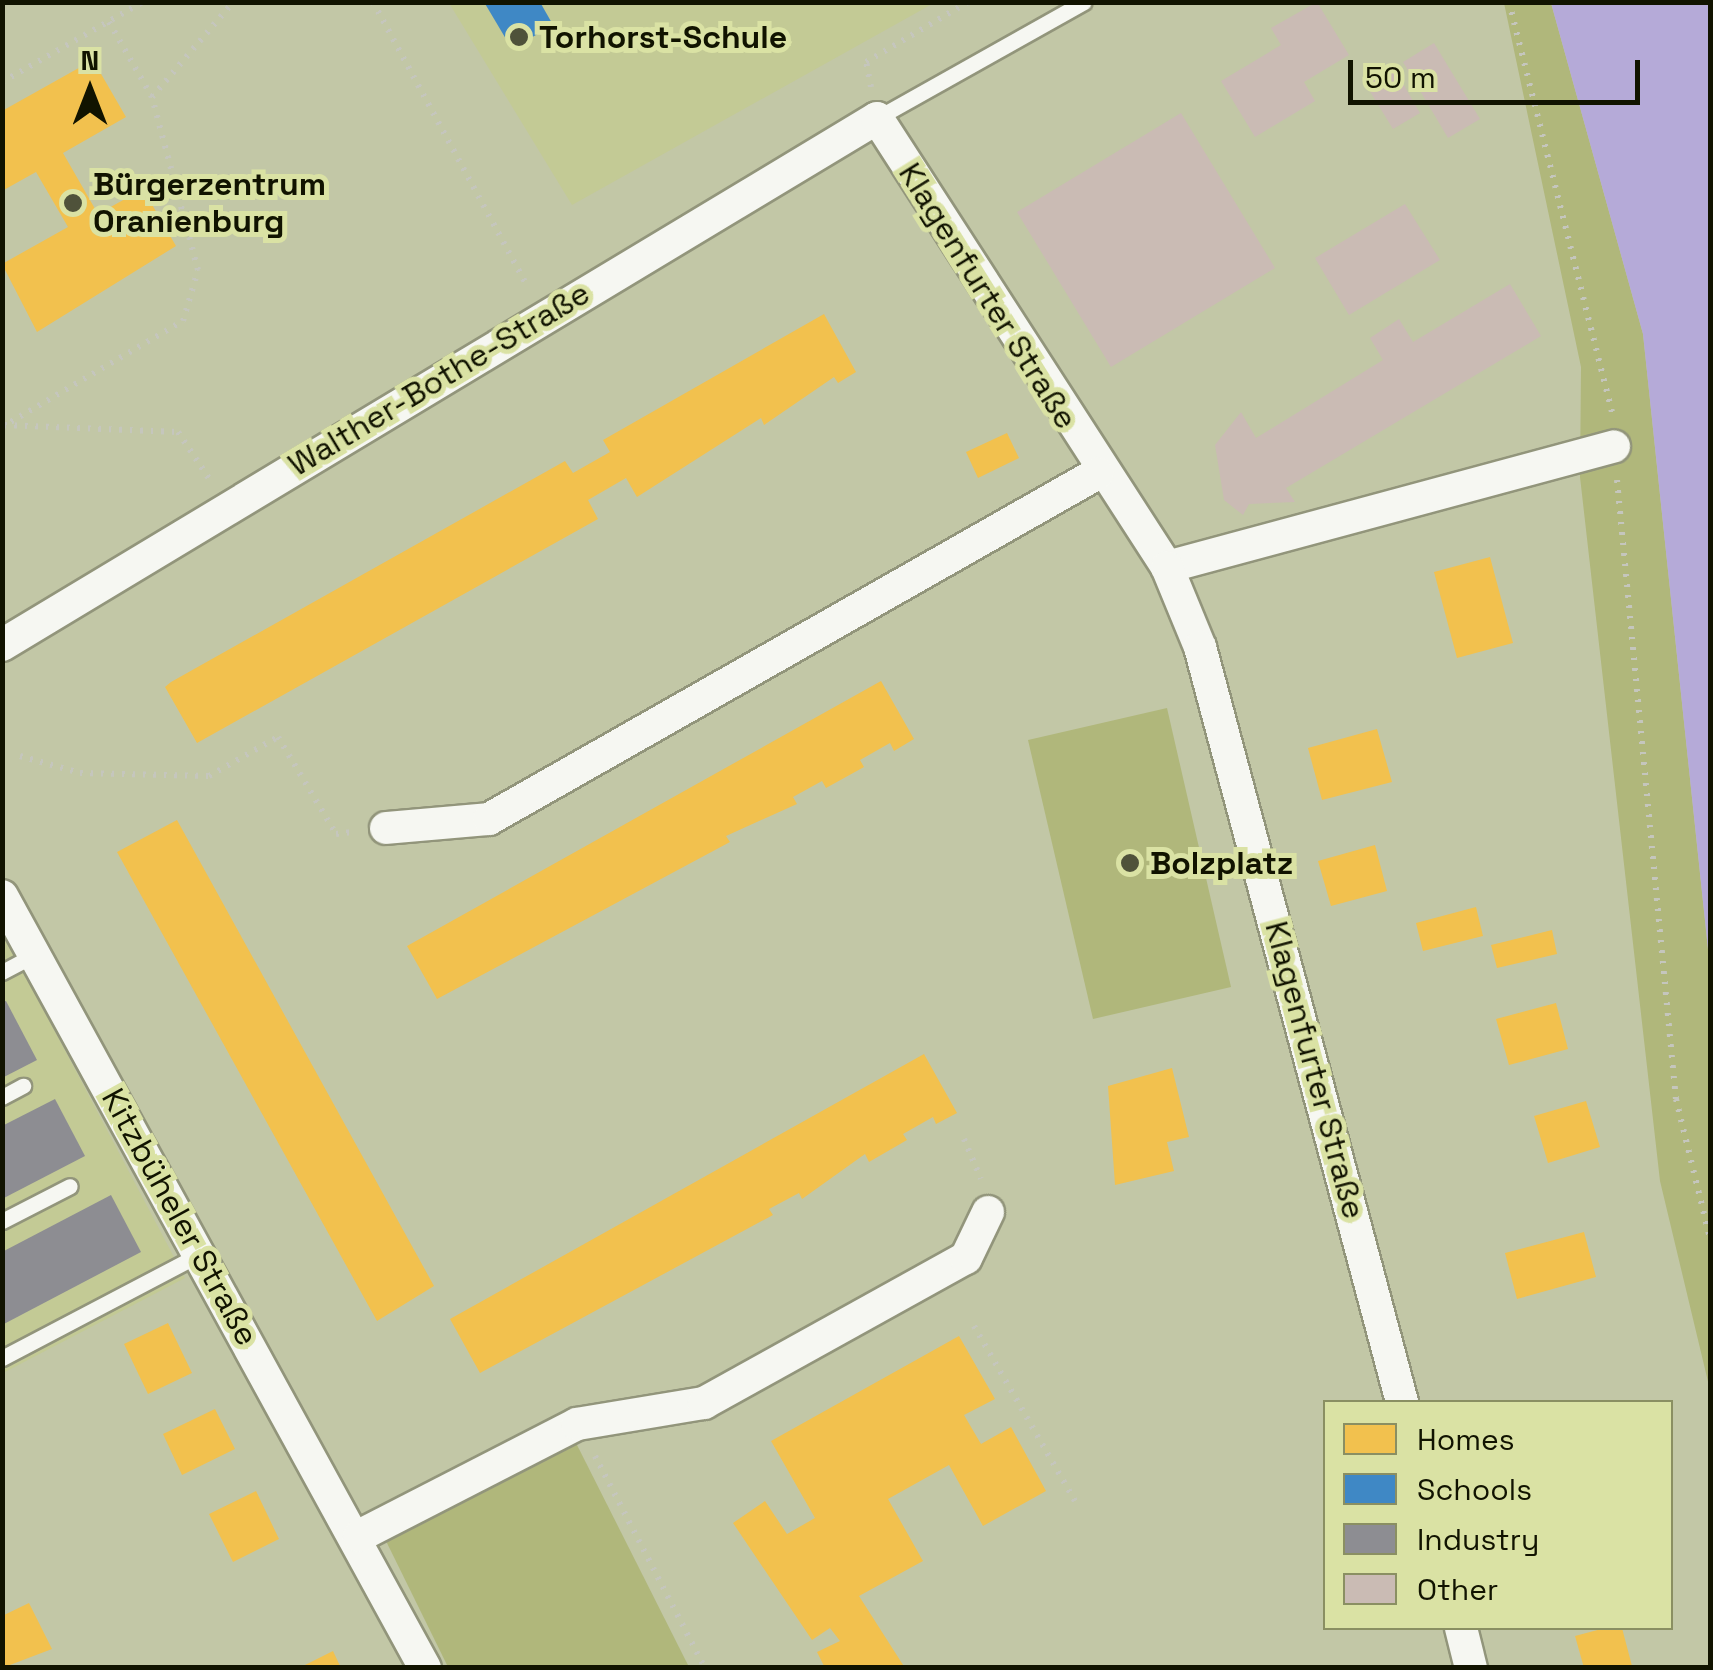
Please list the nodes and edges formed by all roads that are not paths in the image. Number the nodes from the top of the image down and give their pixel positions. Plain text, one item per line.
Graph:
1 (1084, 2) edge
2 (877, 118) junction
3 (1614, 446) road end
4 (1098, 473) junction
5 (1167, 568) junction
6 (2, 646) edge
7 (386, 828) road end
8 (2, 896) edge
9 (34, 955) junction
10 (2, 972) edge
11 (23, 1086) dead end
12 (2, 1097) edge
13 (70, 1186) dead end
14 (988, 1212) dead end
15 (2, 1221) edge
16 (200, 1254) junction
17 (2, 1358) edge
18 (1401, 1400) edge
19 (359, 1536) junction
20 (1462, 1630) edge
21 (425, 1668) edge
22 (1472, 1668) edge

1 - 2 lane
2 - 4 street, Klagenfurter Straße
2 - 6 street, Walther-Bothe-Straße
3 - 5 street
4 - 5 street, Klagenfurter Straße
4 - 7 street
5 - 18 street, Klagenfurter Straße
8 - 9 street, Kitzbüheler Straße
9 - 10 lane
9 - 16 street, Kitzbüheler Straße
11 - 12 lane
13 - 15 lane
14 - 19 street
16 - 17 lane
16 - 19 street, Kitzbüheler Straße
19 - 21 street, Kitzbüheler Straße
20 - 22 street

